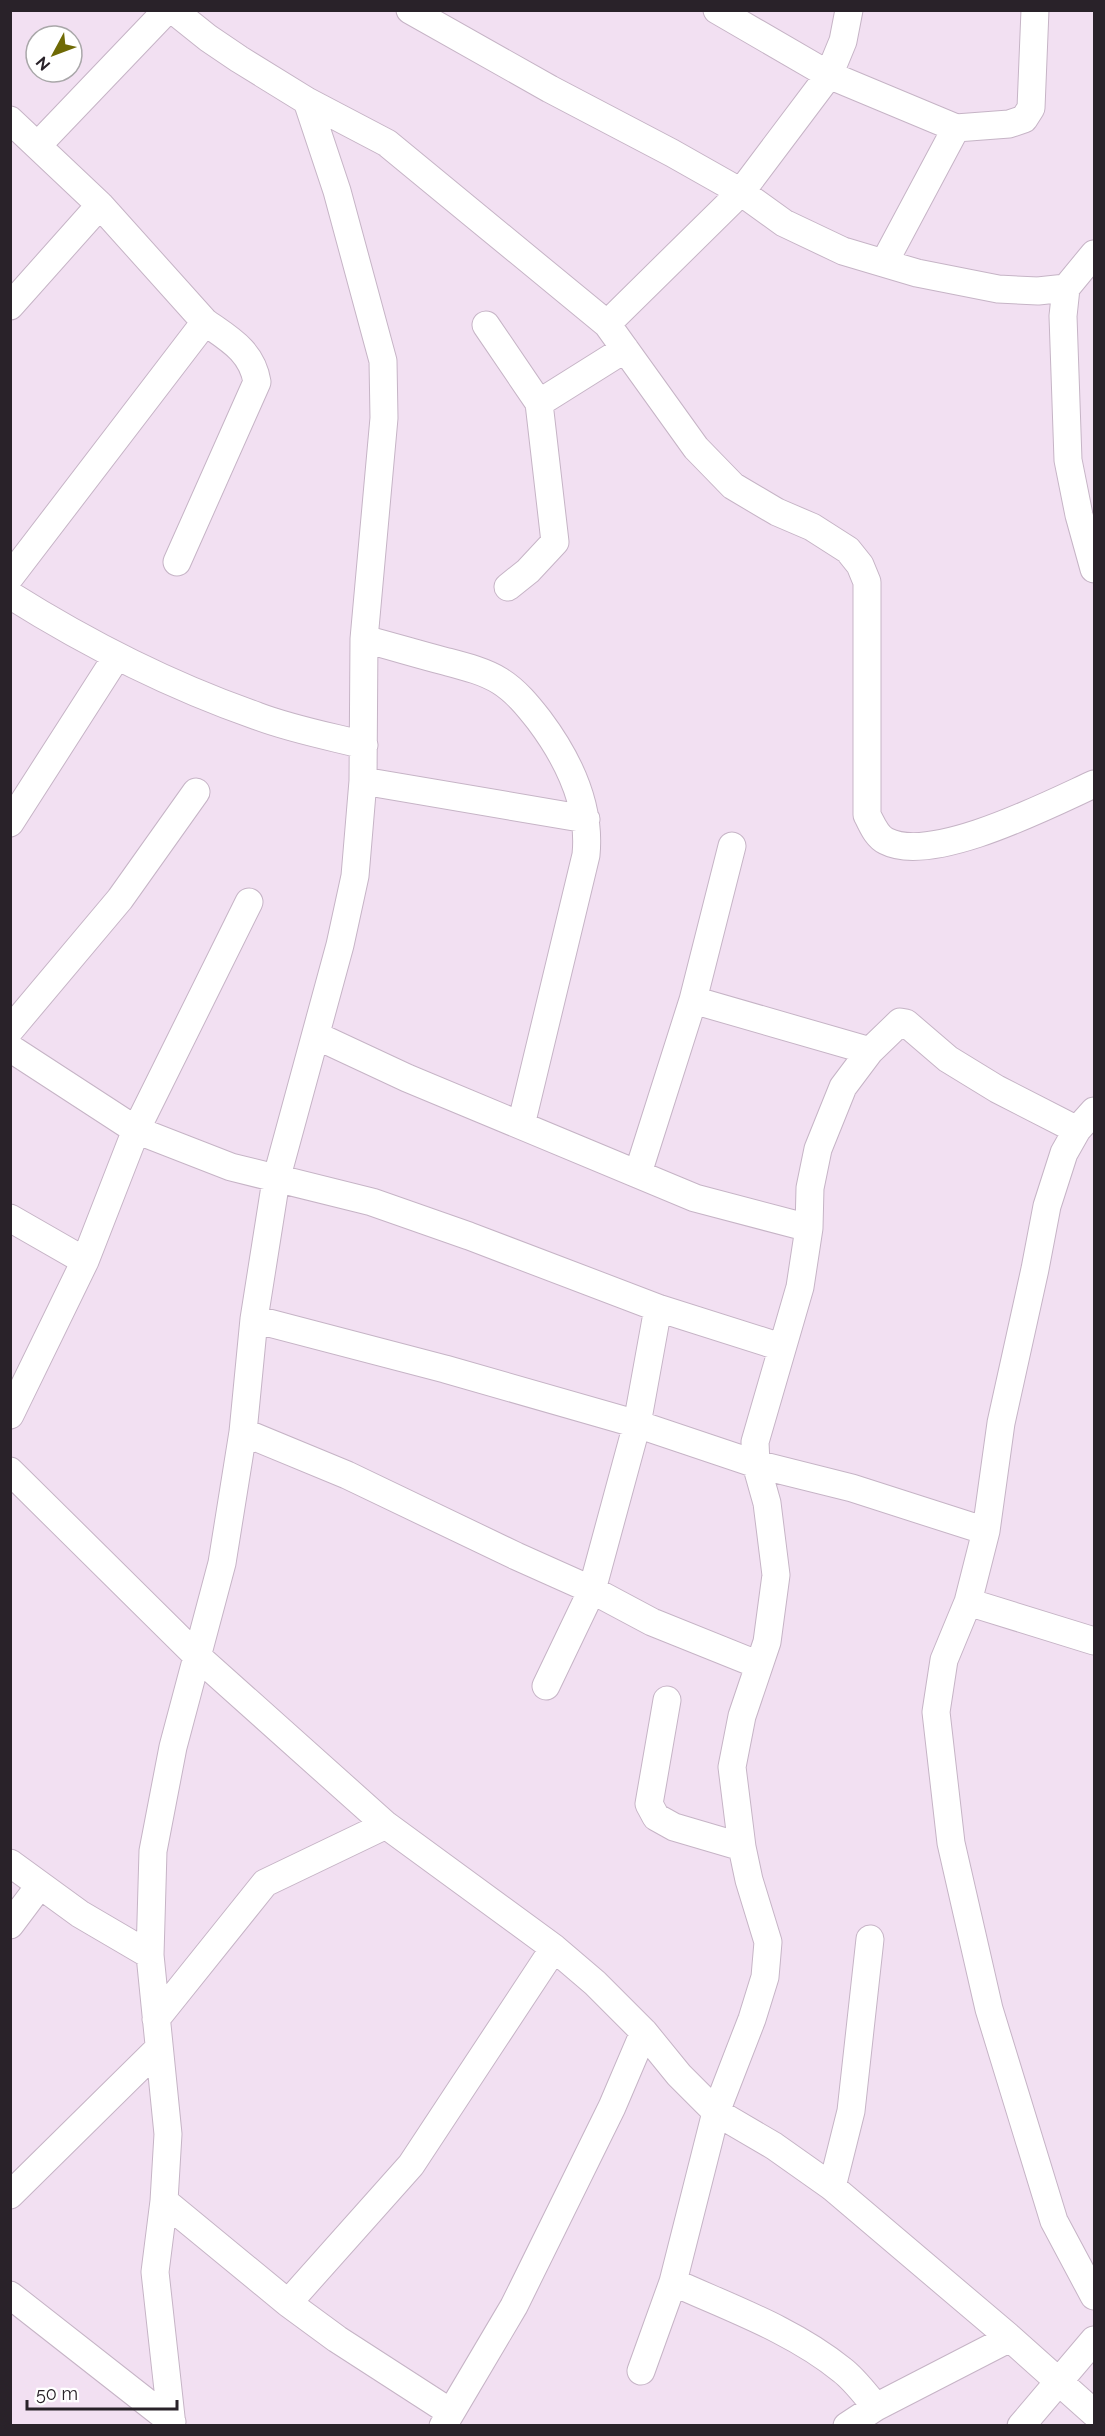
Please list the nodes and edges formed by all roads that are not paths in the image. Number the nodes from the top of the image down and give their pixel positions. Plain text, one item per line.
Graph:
1 (167, 10) edge
2 (173, 10) edge
3 (410, 10) edge
4 (717, 10) edge
5 (849, 10) edge
6 (1035, 10) edge
7 (829, 75) junction
8 (307, 100) junction
9 (10, 120) edge
10 (956, 128) junction
11 (38, 145) junction
12 (741, 192) junction
13 (100, 205) junction
14 (1095, 254) edge
15 (884, 263) junction
16 (1066, 288) junction
17 (10, 306) edge
18 (205, 322) junction
19 (607, 324) junction
20 (486, 325) dead end
21 (625, 349) junction
22 (539, 404) junction
23 (177, 562) dead end
24 (1095, 568) edge
25 (10, 577) edge
26 (508, 587) dead end
27 (10, 595) edge
28 (364, 639) junction
29 (117, 656) junction
30 (363, 745) junction
31 (363, 781) junction
32 (1095, 784) edge
33 (196, 792) dead end
34 (586, 819) junction
35 (10, 823) edge
36 (732, 846) dead end
37 (249, 902) dead end
38 (693, 1000) junction
39 (10, 1030) edge
40 (317, 1036) junction
41 (10, 1048) edge
42 (870, 1051) junction
43 (1086, 1120) edge
44 (521, 1125) junction
45 (136, 1130) junction
46 (638, 1173) junction
47 (276, 1180) junction
48 (10, 1218) edge
49 (809, 1228) junction
50 (85, 1261) junction
51 (658, 1308) junction
52 (254, 1319) junction
53 (782, 1347) junction
54 (10, 1415) edge
55 (636, 1424) junction
56 (243, 1432) junction
57 (756, 1464) junction
58 (10, 1471) edge
59 (986, 1531) junction
60 (592, 1590) junction
61 (968, 1602) junction
62 (1095, 1641) edge
63 (197, 1656) junction
64 (759, 1665) junction
65 (546, 1686) dead end
66 (667, 1700) dead end
67 (386, 1825) junction
68 (742, 1847) junction
69 (10, 1863) edge
70 (40, 1885) junction
71 (10, 1924) edge
72 (870, 1939) dead end
73 (554, 1948) junction
74 (150, 1955) junction
75 (156, 2019) junction
76 (645, 2032) junction
77 (159, 2048) junction
78 (716, 2112) junction
79 (832, 2187) junction
80 (10, 2195) edge
81 (164, 2201) junction
82 (673, 2282) junction
83 (10, 2295) edge
84 (1095, 2296) edge
85 (288, 2302) junction
86 (1011, 2338) junction
87 (1095, 2340) edge
88 (641, 2371) dead end
89 (1060, 2381) junction
90 (876, 2407) junction
91 (1095, 2413) edge
92 (446, 2419) edge
93 (172, 2424) edge
94 (847, 2426) edge
95 (1021, 2426) edge

1 - 11 street
2 - 8 street
3 - 12 street
4 - 7 street
5 - 7 street
6 - 10 street
7 - 10 street
7 - 12 street
8 - 19 street
8 - 28 street
9 - 11 street
10 - 15 street
11 - 13 street
12 - 15 street
12 - 19 street
13 - 17 street
13 - 18 street
14 - 16 street
15 - 16 street
16 - 24 street
18 - 23 street
18 - 25 street
19 - 21 street
20 - 22 street
21 - 22 street
21 - 32 street
22 - 26 street
27 - 29 street
28 - 30 street
28 - 34 street
29 - 30 street
29 - 35 street
30 - 31 street
31 - 34 street
31 - 40 street
33 - 39 street
34 - 44 street
36 - 38 street
37 - 45 street
38 - 42 street
38 - 46 street
40 - 44 street
40 - 47 street
41 - 45 street
42 - 43 street
42 - 49 street
43 - 59 street
44 - 46 street
45 - 47 street
45 - 50 street
46 - 49 street
47 - 51 street
47 - 52 street
48 - 50 street
49 - 53 street
50 - 54 street
51 - 53 street
51 - 55 street
52 - 55 street
52 - 56 street
53 - 57 street
55 - 57 street
55 - 60 street
56 - 60 street
56 - 63 street
57 - 59 street
57 - 64 street
58 - 63 street
59 - 61 street
60 - 64 street
60 - 65 street
61 - 62 street
61 - 84 street
63 - 67 street
63 - 74 street
64 - 68 street
66 - 68 street
67 - 73 street
67 - 75 street
68 - 78 street
69 - 70 street
70 - 71 street
70 - 74 street
72 - 79 street
73 - 76 street
73 - 85 street
74 - 75 street
75 - 77 street
76 - 78 street
76 - 92 street
77 - 80 street
77 - 81 street
78 - 79 street
78 - 82 street
79 - 86 street
81 - 85 street
81 - 93 street
82 - 88 street
82 - 90 street
83 - 93 street
85 - 92 street
86 - 89 street
86 - 90 street
87 - 89 street
89 - 91 street
89 - 95 street
90 - 94 street

